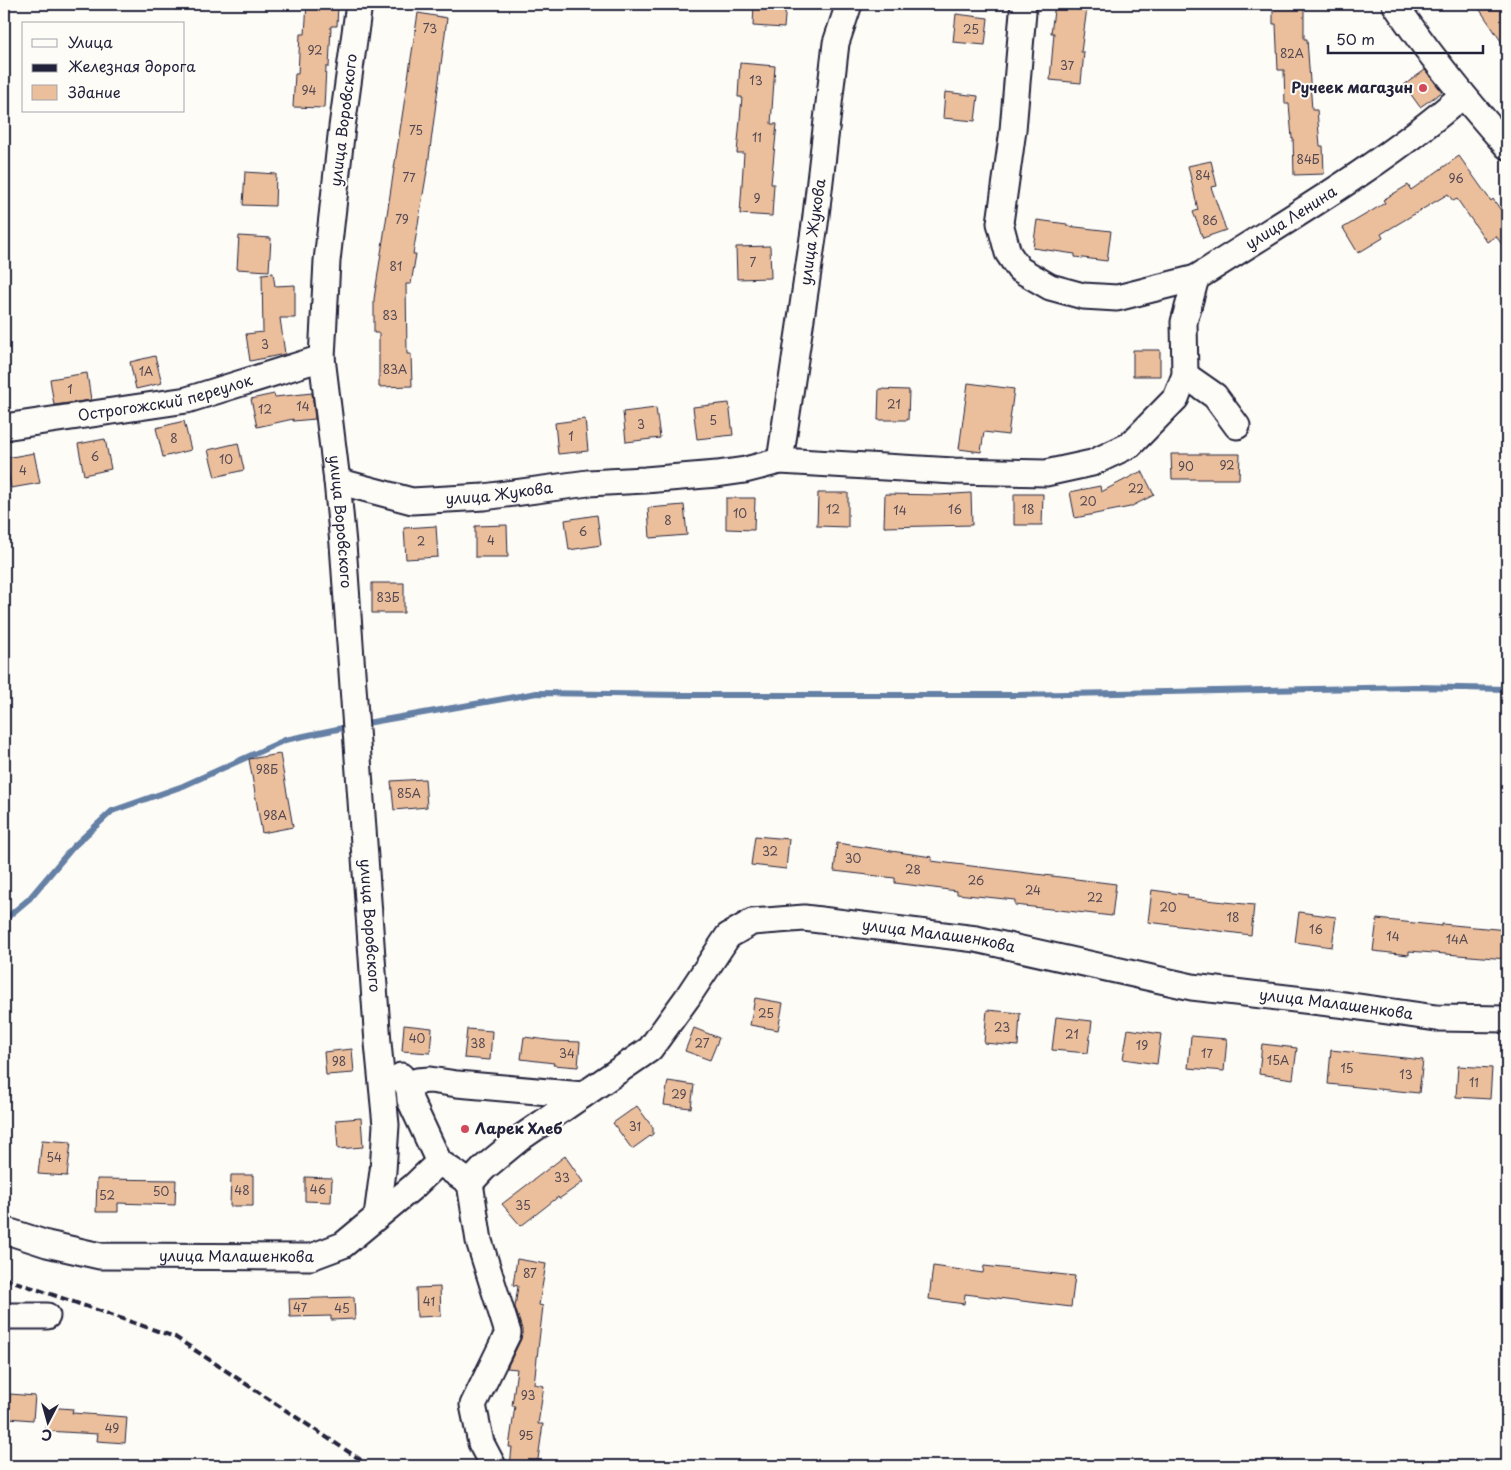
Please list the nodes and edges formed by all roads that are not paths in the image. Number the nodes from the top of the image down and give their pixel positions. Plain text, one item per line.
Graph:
1 (359, 4) edge
2 (849, 4) edge
3 (1396, 4) edge
4 (1023, 12) dead end
5 (1462, 95) junction
6 (1507, 146) edge
7 (1196, 278) junction
8 (322, 358) junction
9 (1185, 376) junction
10 (1237, 426) dead end
11 (4, 427) edge
12 (780, 461) junction
13 (337, 481) junction
14 (1507, 1019) edge
15 (378, 1043) junction
16 (409, 1088) junction
17 (583, 1096) junction
18 (439, 1162) junction
19 (470, 1183) junction
20 (377, 1216) junction
21 (4, 1230) edge
22 (4, 1316) edge
23 (47, 1316) dead end
24 (493, 1466) edge

1 - 8 street, улица Воровского
2 - 12 street, улица Жукова
3 - 5 street
4 - 7 street
5 - 6 street
5 - 7 street, улица Ленина
7 - 9 street
8 - 11 street, Острогожский переулок
8 - 13 street, улица Воровского
9 - 10 street
9 - 12 street, улица Жукова
12 - 13 street, улица Жукова
13 - 15 street, улица Воровского
14 - 17 street, улица Малашенкова
15 - 16 street
15 - 20 street, улица Воровского
16 - 17 street
16 - 18 street
17 - 19 street, улица Малашенкова
18 - 19 street
18 - 20 street, улица Малашенкова
19 - 24 street
20 - 21 street, улица Малашенкова
22 - 23 street

